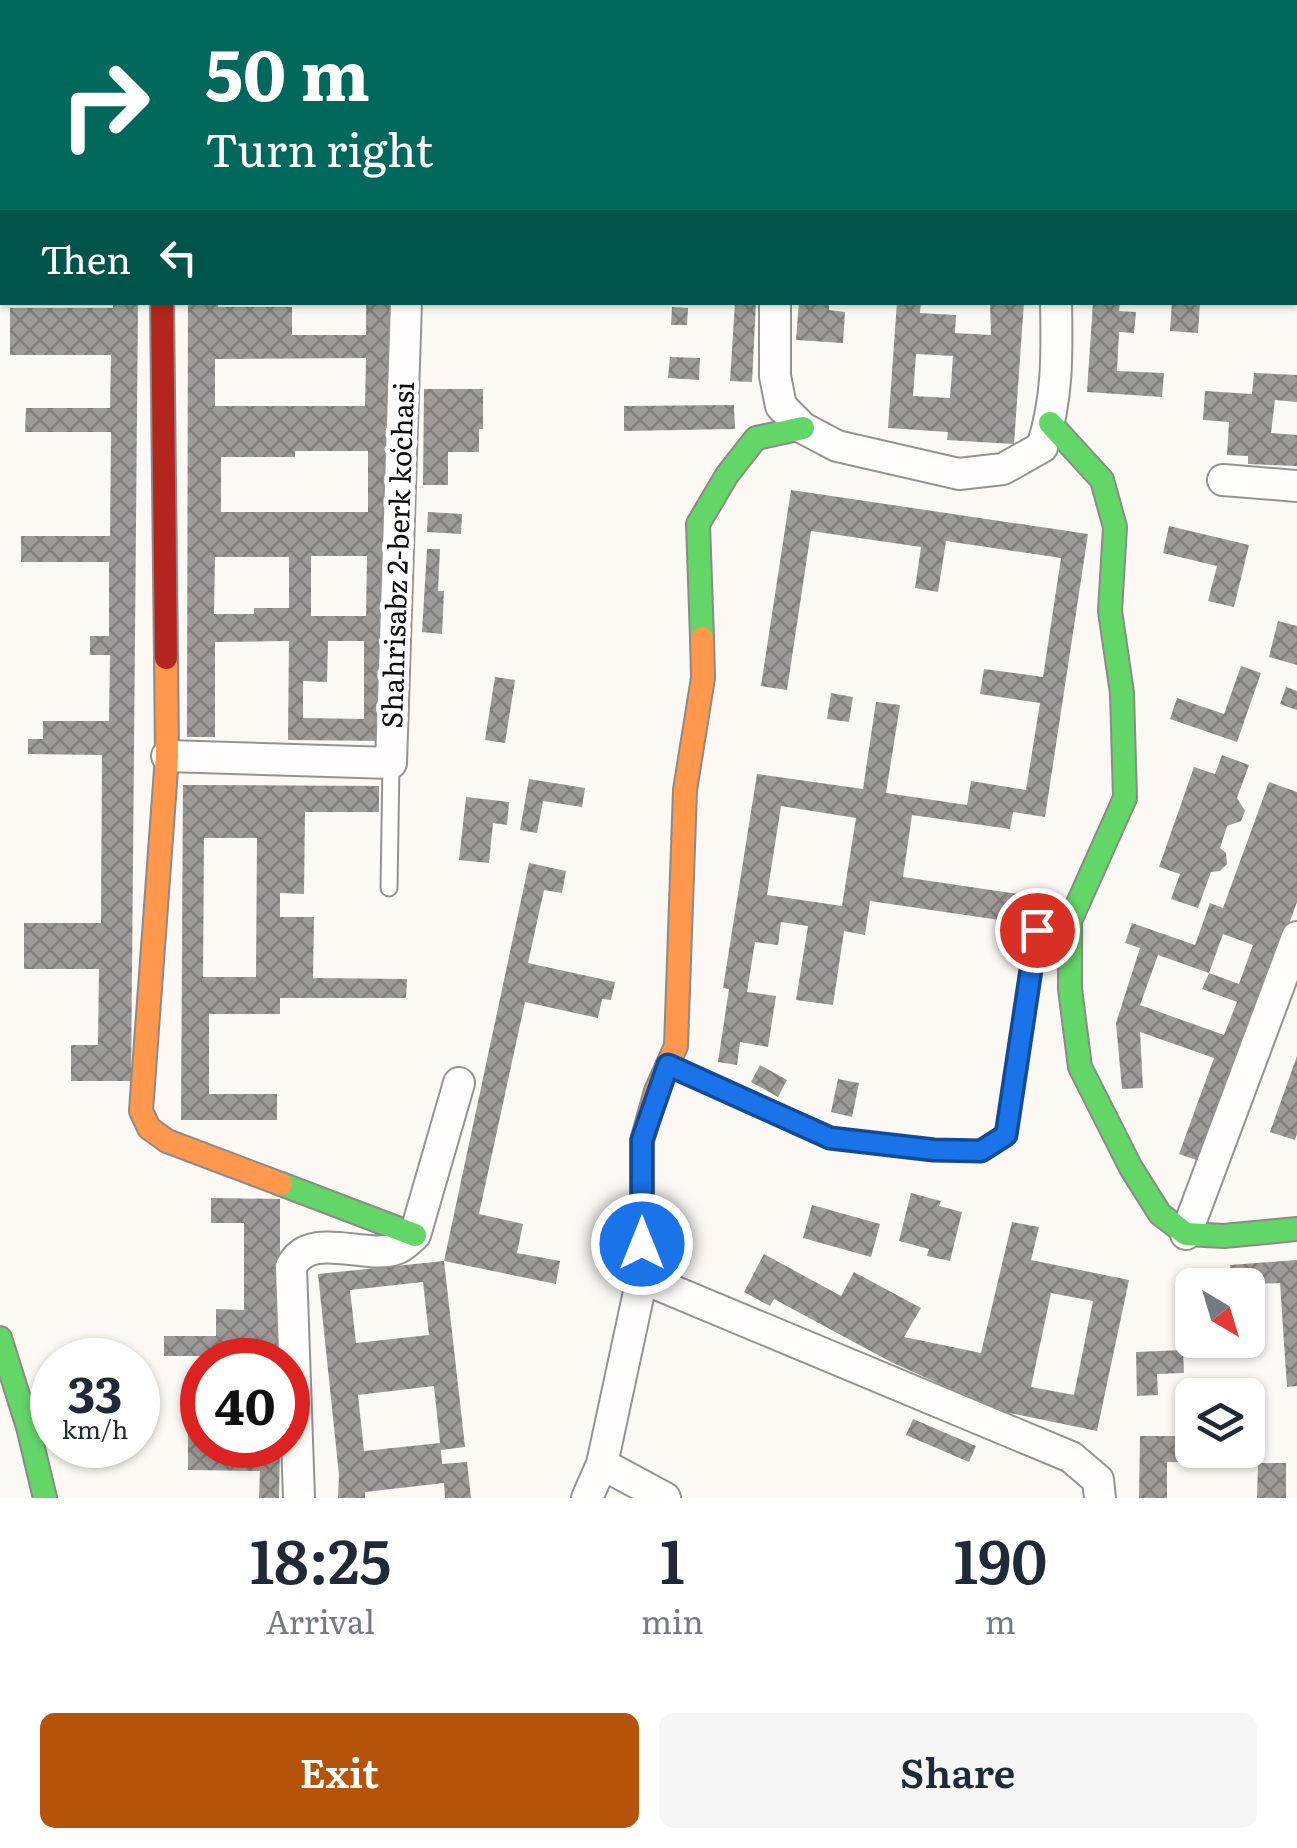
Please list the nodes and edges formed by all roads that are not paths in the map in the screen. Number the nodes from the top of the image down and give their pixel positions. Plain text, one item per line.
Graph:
1 (162, 305) edge
2 (406, 305) edge
3 (775, 305) edge
4 (1056, 305) edge
5 (1050, 423) junction
6 (803, 428) junction
7 (1223, 480) dead end
8 (1297, 486) edge
9 (166, 756) junction
10 (391, 763) junction
11 (389, 888) dead end
12 (1037, 930) dead end
13 (1297, 937) edge
14 (668, 1065) junction
15 (459, 1083) dead end
16 (1297, 1229) edge
17 (1186, 1234) junction
18 (415, 1235) junction
19 (642, 1278) junction
20 (0, 1338) edge
21 (602, 1464) junction
22 (46, 1498) edge
23 (300, 1498) edge
24 (587, 1498) edge
25 (665, 1498) edge
26 (1100, 1498) edge

1 - 9 street
2 - 10 street, Shahrisabz 2-berk koʻchasi
3 - 6 street
4 - 5 street
5 - 6 street
5 - 17 street
6 - 14 street
7 - 8 street
9 - 10 street, Shahrisabz 2-berk koʻchasi
9 - 18 street
10 - 11 lane
12 - 14 lane
13 - 17 street
14 - 19 street
15 - 18 street
16 - 17 street
18 - 23 street
19 - 21 street
19 - 26 street
20 - 22 street
21 - 24 street
21 - 25 street

